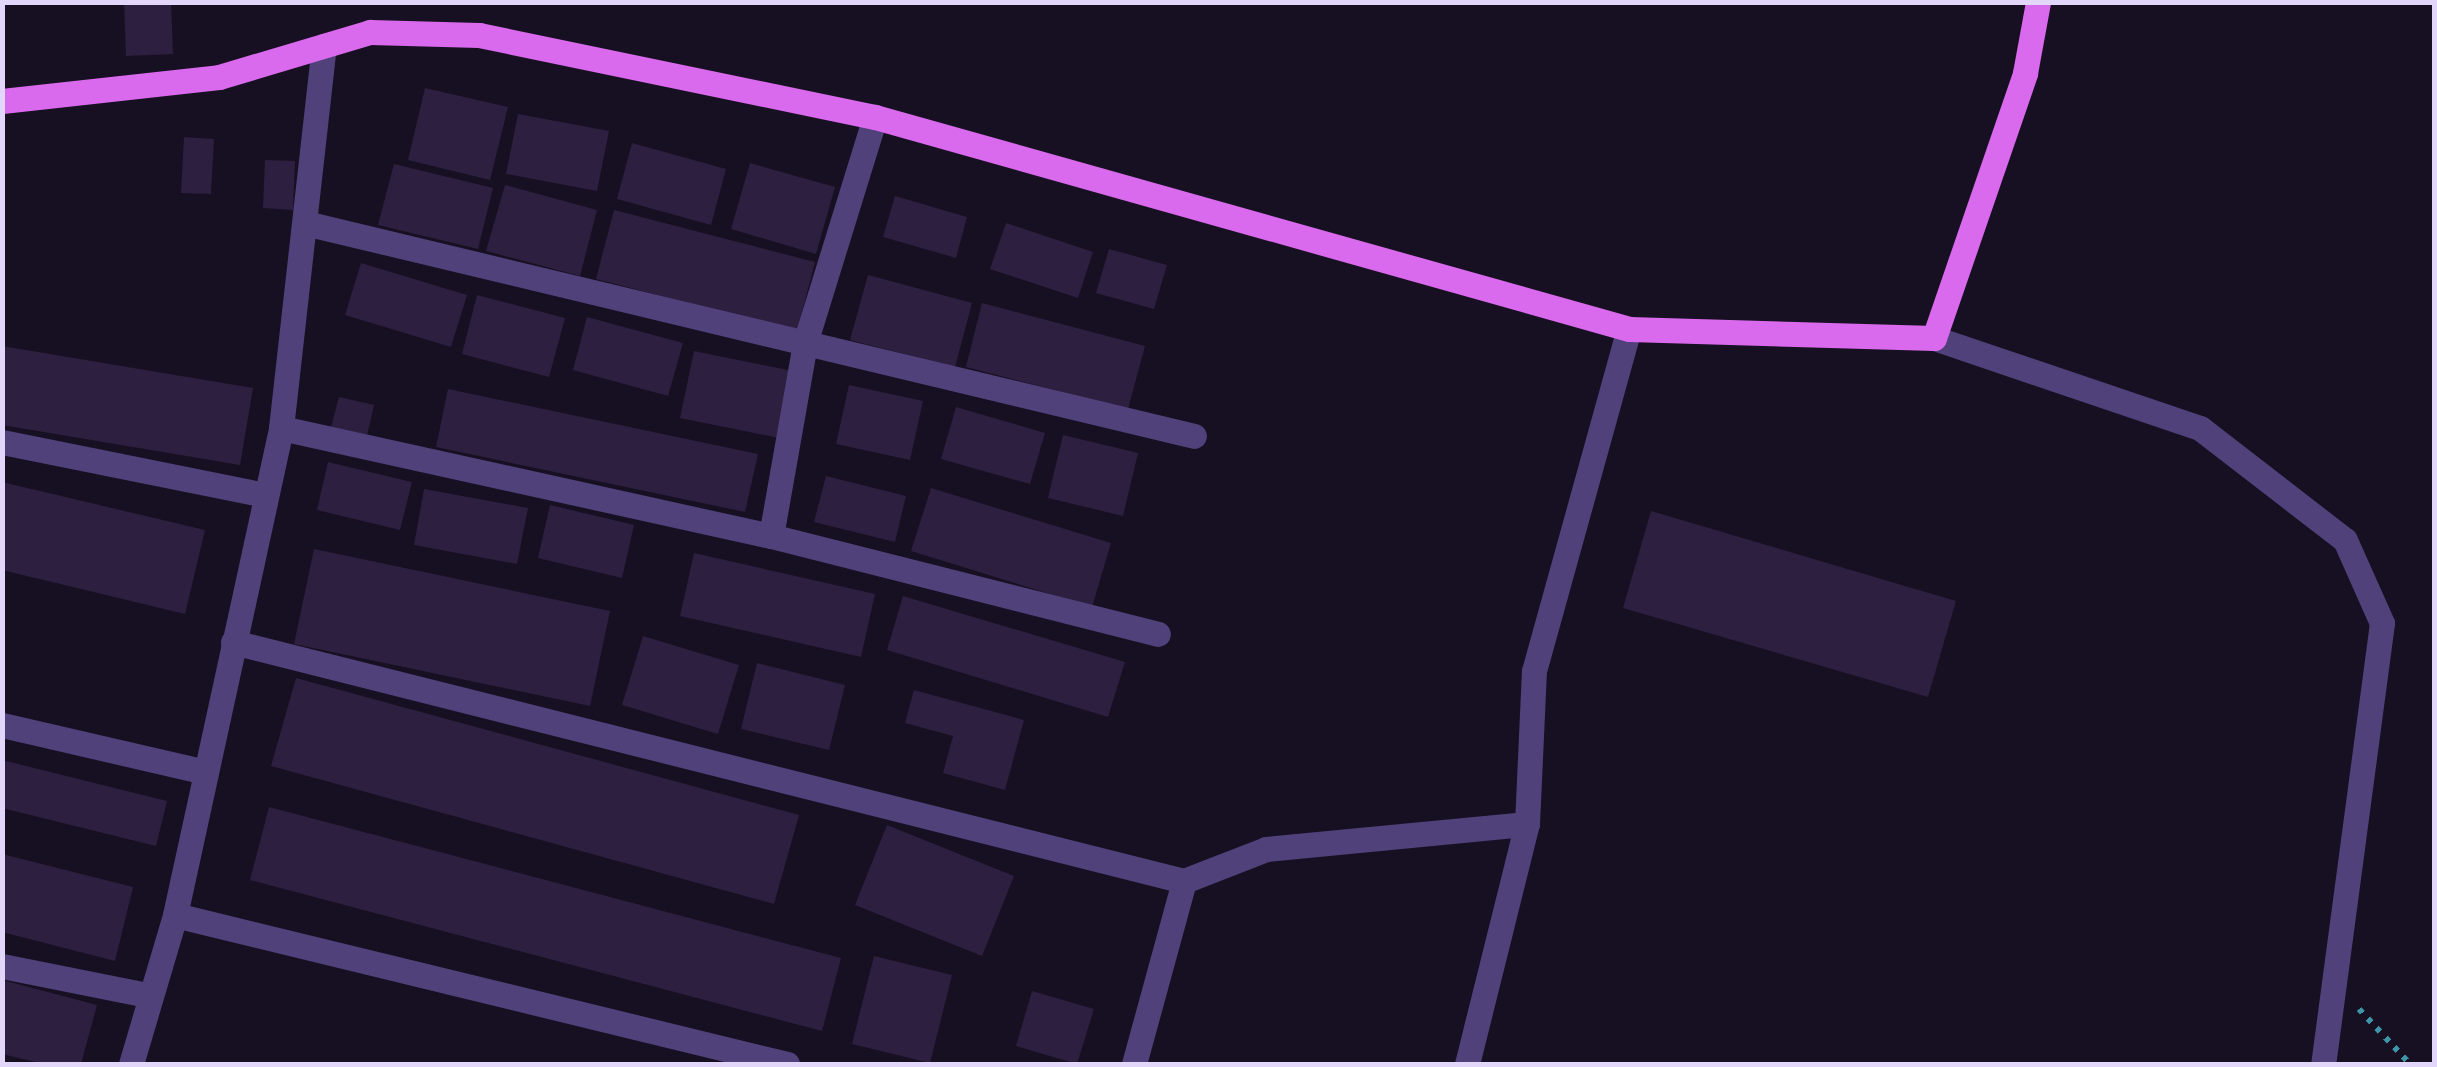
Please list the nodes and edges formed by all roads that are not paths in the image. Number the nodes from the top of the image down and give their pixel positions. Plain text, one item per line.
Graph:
1 (2038, 2) edge
2 (324, 46) junction
3 (2, 101) edge
4 (875, 117) junction
5 (305, 224) junction
6 (1629, 329) junction
7 (1934, 338) junction
8 (805, 343) junction
9 (281, 428) junction
10 (1194, 436) dead end
11 (2, 442) edge
12 (262, 494) junction
13 (771, 536) junction
14 (1158, 634) dead end
15 (233, 642) junction
16 (2, 726) edge
17 (206, 772) junction
18 (1527, 824) junction
19 (1184, 881) junction
20 (176, 915) junction
21 (2, 966) edge
22 (147, 995) junction
23 (2324, 1063) edge
24 (132, 1064) edge
25 (788, 1064) edge
26 (1134, 1064) edge
27 (1466, 1064) edge

1 - 7 main road
2 - 3 main road
2 - 4 main road
2 - 5 street
4 - 6 main road
4 - 8 street
5 - 8 street
5 - 9 street
6 - 7 main road
6 - 18 street
7 - 23 street
8 - 10 street
8 - 13 street
9 - 12 street
9 - 13 street
11 - 12 street
12 - 15 street
13 - 14 street
15 - 17 street
15 - 19 street
16 - 17 street
17 - 20 street
18 - 19 street
18 - 27 street
19 - 26 street
20 - 22 street
20 - 25 street
21 - 22 street
22 - 24 street

